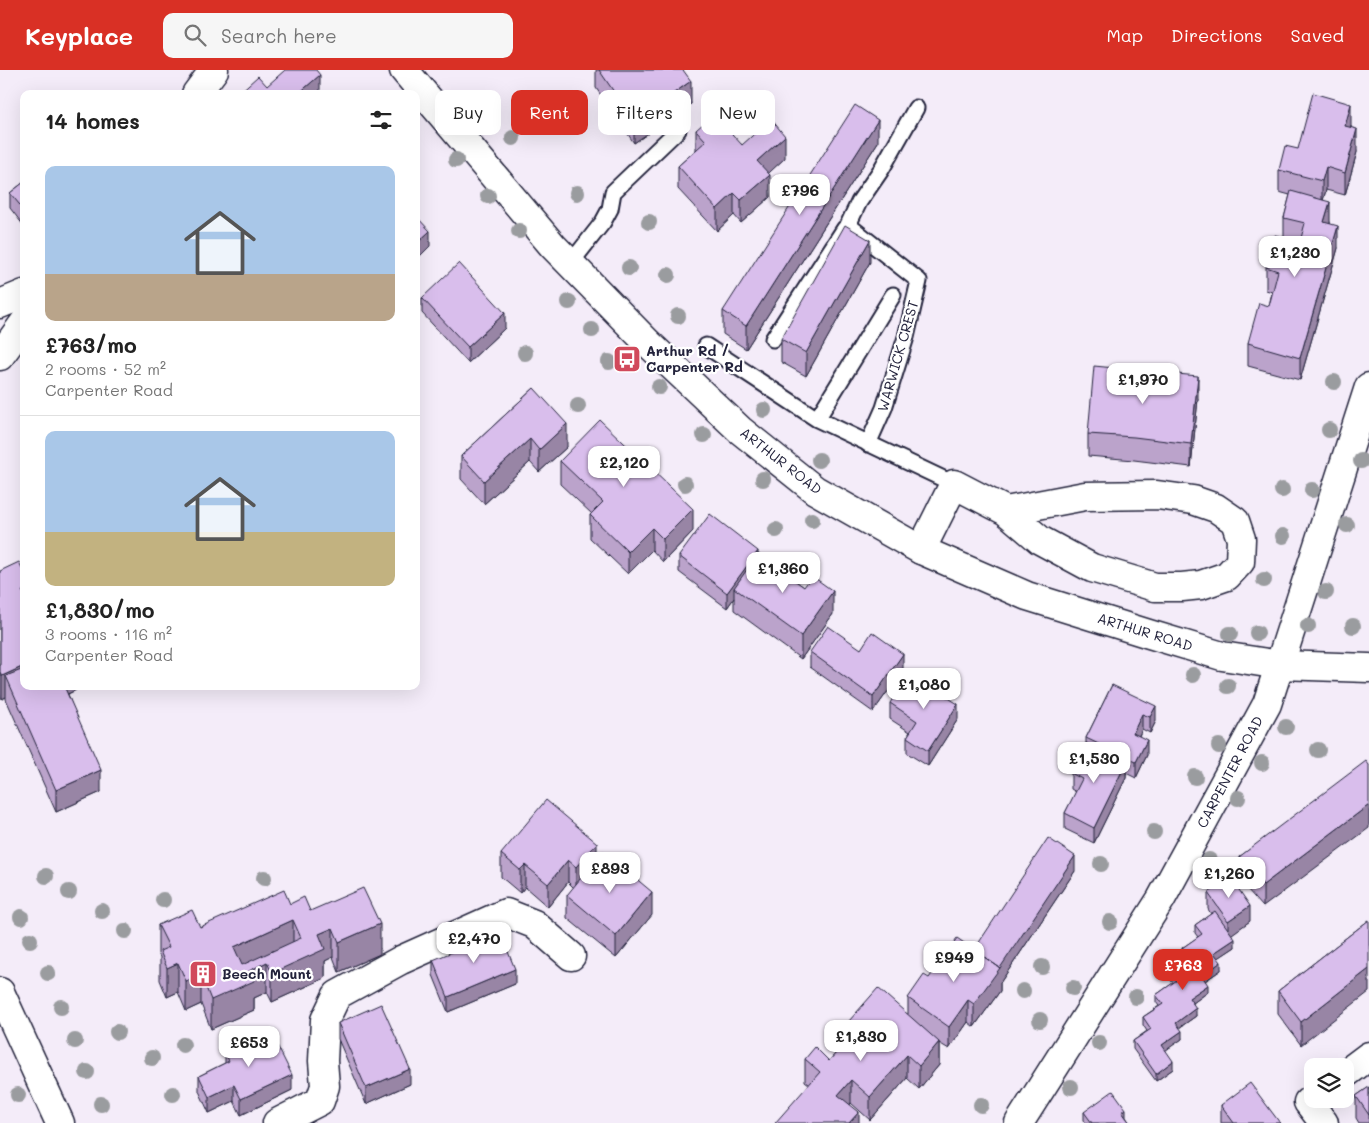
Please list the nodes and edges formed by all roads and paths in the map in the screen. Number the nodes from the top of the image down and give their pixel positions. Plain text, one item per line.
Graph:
1 (214, 70) edge
2 (404, 70) edge
3 (199, 90) edge
4 (916, 108) dead end
5 (673, 135) edge
6 (848, 224) junction
7 (570, 264) junction
8 (893, 295) dead end
9 (20, 296) edge
10 (0, 304) edge
11 (20, 328) edge
12 (773, 339) dead end
13 (706, 346) dead end
14 (0, 356) edge
15 (1369, 388) edge
16 (817, 419) junction
17 (868, 444) junction
18 (954, 484) junction
19 (1006, 511) junction
20 (921, 550) junction
21 (1280, 665) junction
22 (1369, 668) edge
23 (571, 956) dead end
24 (0, 992) edge
25 (1369, 1056) edge
26 (1354, 1067) edge
27 (1313, 1108) edge
28 (60, 1123) edge
29 (278, 1123) edge
30 (1019, 1123) edge
31 (1324, 1123) edge

1 - 3 street
2 - 7 street, ARTHUR ROAD
4 - 6 lane
5 - 7 lane
6 - 12 lane
6 - 17 lane, WARWICK CREST
7 - 20 street, ARTHUR ROAD
8 - 16 lane
9 - 10 street
11 - 14 street
13 - 16 lane
15 - 21 street, CARPENTER ROAD
16 - 17 lane
17 - 18 lane
18 - 19 street
18 - 20 street
19 - 19 street
20 - 21 street, ARTHUR ROAD
21 - 22 street, ARTHUR ROAD
21 - 30 street, CARPENTER ROAD
23 - 29 street
24 - 28 street
25 - 26 street
27 - 31 street

